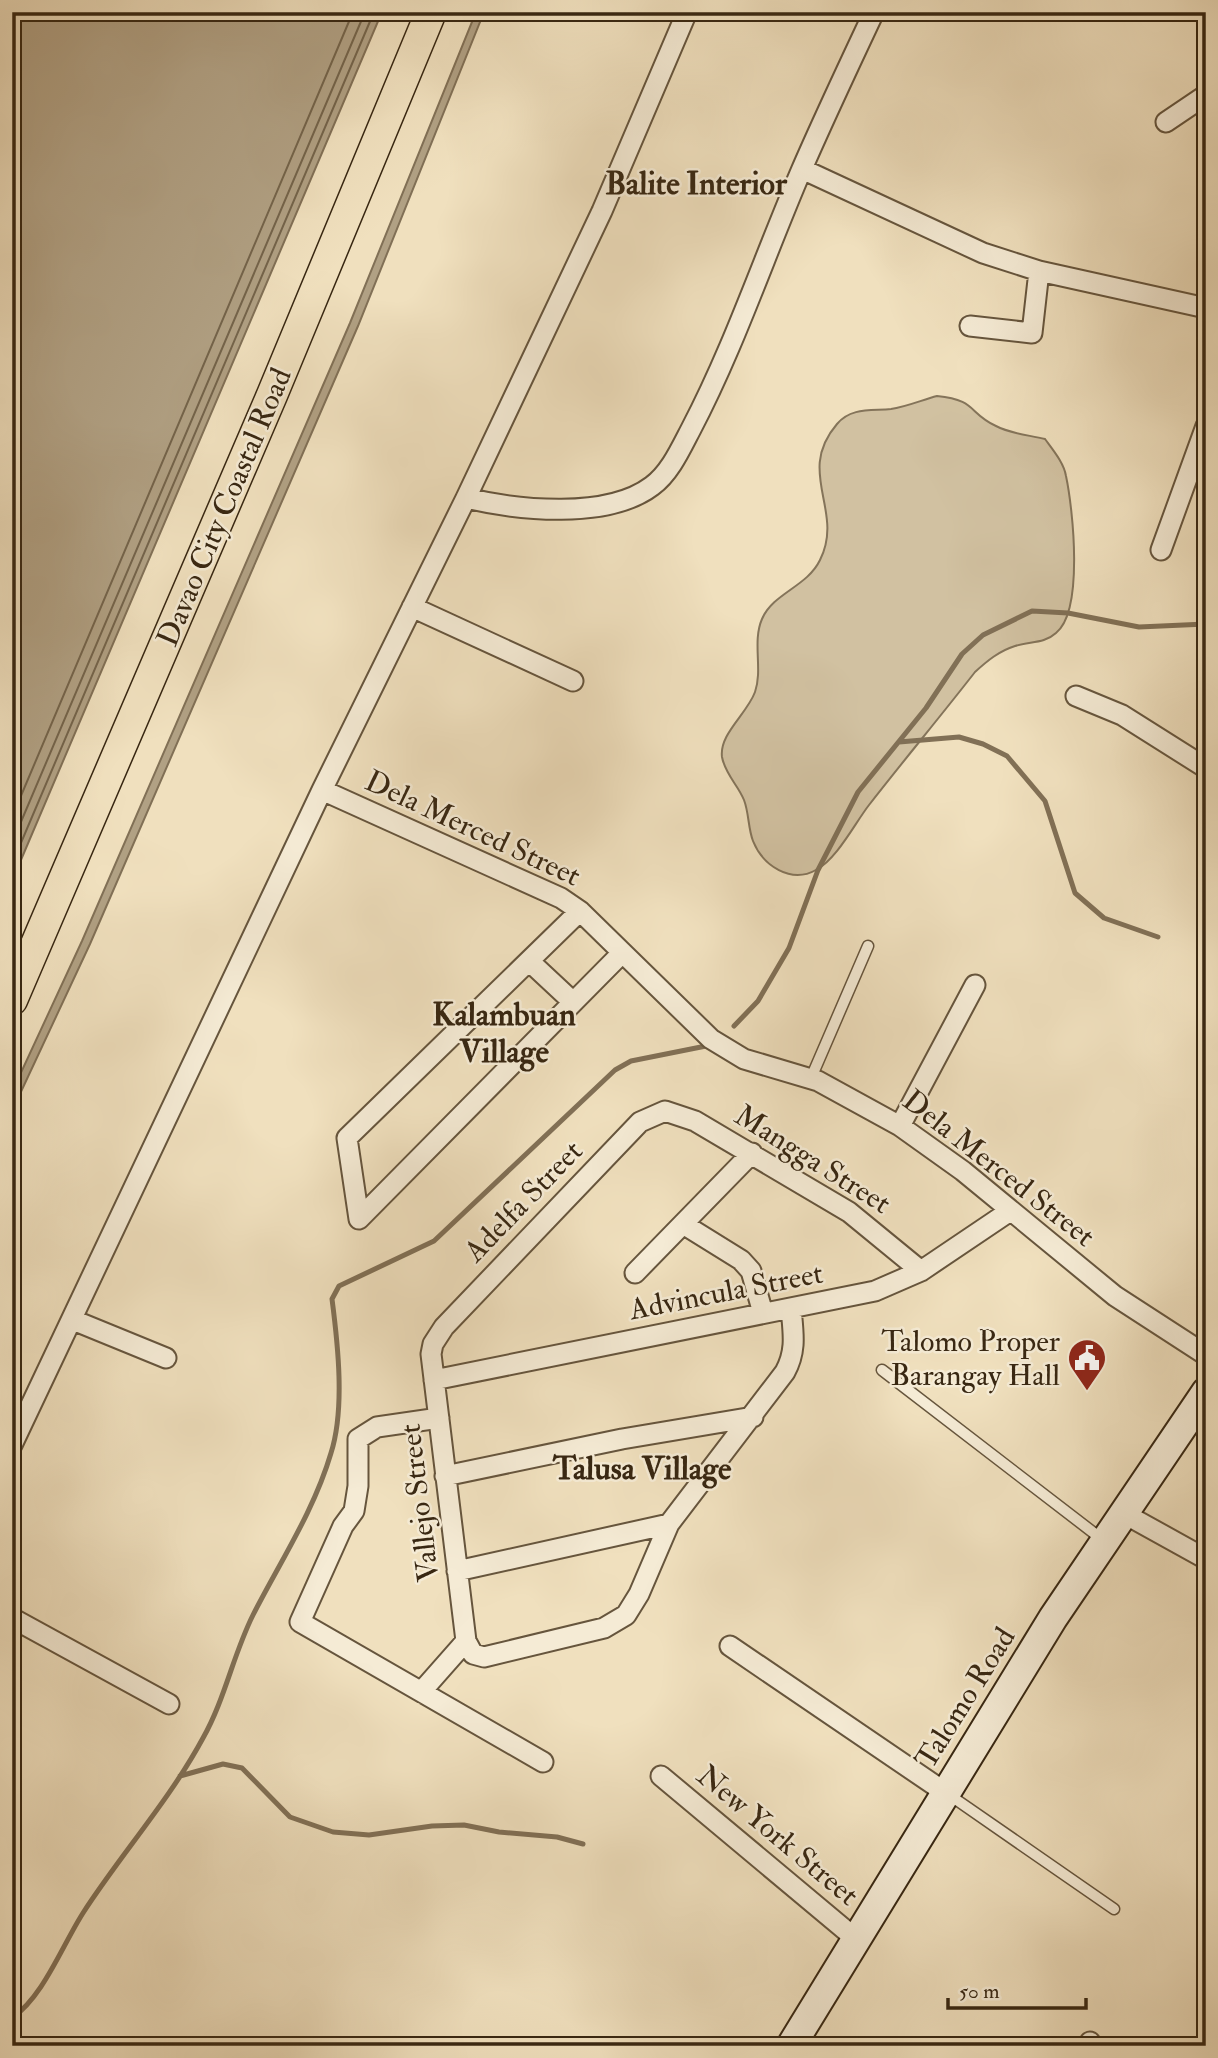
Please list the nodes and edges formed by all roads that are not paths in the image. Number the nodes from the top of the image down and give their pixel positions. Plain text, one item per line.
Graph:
1 (431, 12) edge
2 (687, 12) edge
3 (874, 12) edge
4 (1206, 95) edge
5 (1166, 122) dead end
6 (802, 169) junction
7 (1039, 271) junction
8 (1206, 308) edge
9 (970, 326) dead end
10 (1206, 426) edge
11 (466, 498) junction
12 (1161, 550) dead end
13 (412, 607) junction
14 (573, 681) dead end
15 (1076, 696) dead end
16 (1206, 768) edge
17 (322, 790) junction
18 (580, 911) junction
19 (868, 946) dead end
20 (622, 953) junction
21 (529, 961) junction
22 (975, 985) dead end
23 (12, 1000) edge
24 (573, 1002) junction
25 (811, 1078) junction
26 (665, 1111) joint
27 (900, 1126) junction
28 (752, 1153) junction
29 (1010, 1211) junction
30 (683, 1224) junction
31 (921, 1271) junction
32 (635, 1273) dead end
33 (791, 1308) junction
34 (763, 1313) junction
35 (73, 1320) junction
36 (433, 1344) joint
37 (1206, 1355) edge
38 (166, 1358) dead end
39 (882, 1370) dead end
40 (434, 1380) junction
41 (1206, 1392) edge
42 (753, 1417) junction
43 (439, 1418) junction
44 (12, 1445) edge
45 (446, 1476) junction
46 (1123, 1513) junction
47 (669, 1524) junction
48 (1103, 1541) junction
49 (1206, 1559) edge
50 (457, 1571) junction
51 (12, 1619) edge
52 (730, 1646) dead end
53 (469, 1648) junction
54 (421, 1692) junction
55 (169, 1704) dead end
56 (543, 1762) dead end
57 (661, 1776) dead end
58 (946, 1793) junction
59 (1114, 1909) dead end
60 (856, 1939) junction
61 (791, 2046) edge

1 - 23 main road, Davao City Coastal Road
2 - 11 street
3 - 6 street
4 - 5 street
6 - 7 street
6 - 11 street
7 - 8 street
7 - 9 street
10 - 12 street
11 - 13 street
13 - 14 street
13 - 17 street
15 - 16 street
17 - 18 street, Dela Merced Street
17 - 35 street
18 - 20 street, Dela Merced Street
18 - 21 street
19 - 25 lane
20 - 24 street
20 - 25 street, Dela Merced Street
21 - 24 street
21 - 24 street
22 - 27 street
25 - 27 street, Dela Merced Street
26 - 28 street, Mangga Street
26 - 36 street, Adelfa Street
27 - 29 street, Dela Merced Street
28 - 30 street
28 - 31 street, Mangga Street
29 - 31 street, Advincula Street
29 - 37 street, Dela Merced Street
30 - 32 street
30 - 34 street
31 - 33 street, Advincula Street
33 - 34 street, Advincula Street
33 - 42 street
34 - 40 street, Advincula Street
35 - 38 street
35 - 44 street
36 - 40 street, Vallejo Street
39 - 48 lane
40 - 43 street, Vallejo Street
41 - 46 street, Talomo Road
42 - 45 street
42 - 47 street
43 - 45 street, Vallejo Street
43 - 54 street
45 - 50 street, Vallejo Street
46 - 48 street, Talomo Road
46 - 49 street
47 - 50 street
47 - 53 street
48 - 58 street, Talomo Road
50 - 53 street, Vallejo Street
51 - 55 street
52 - 58 street
53 - 54 street
54 - 56 street
57 - 60 street, New York Street
58 - 59 lane
58 - 60 street, Talomo Road
60 - 61 street, Talomo Road

